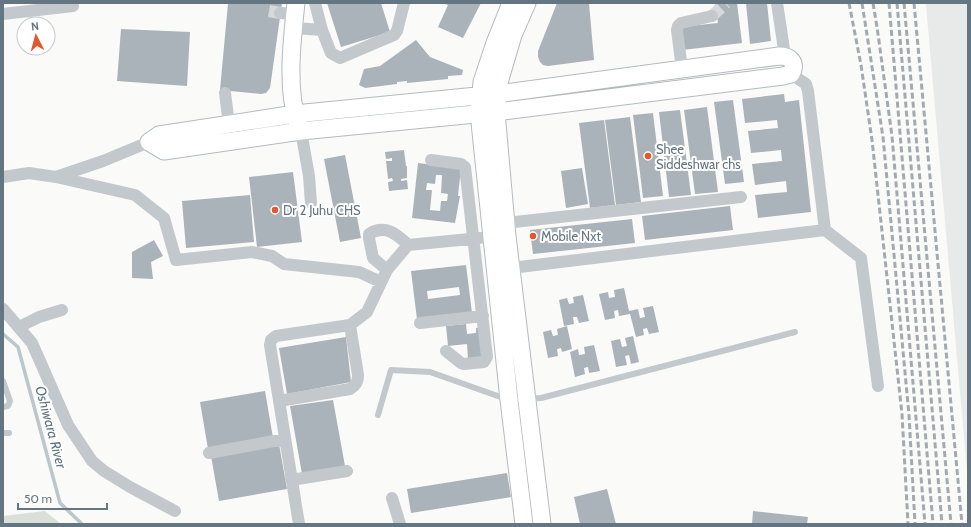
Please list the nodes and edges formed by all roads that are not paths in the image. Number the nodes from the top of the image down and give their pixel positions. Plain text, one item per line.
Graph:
1 (315, 3) edge
2 (404, 3) edge
3 (511, 3) edge
4 (527, 3) edge
5 (777, 3) edge
6 (73, 6) dead end
7 (3, 14) edge
8 (291, 15) edge
9 (712, 16) tunnel mouth
10 (322, 30) junction
11 (785, 56) junction
12 (728, 63) junction
13 (682, 69) junction
14 (791, 74) junction
15 (591, 81) junction
16 (731, 83) junction
17 (225, 93) dead end
18 (489, 94) junction
19 (593, 100) junction
20 (496, 112) junction
21 (479, 113) junction
22 (295, 114) junction
23 (229, 124) junction
24 (300, 131) junction
25 (149, 142) junction
26 (431, 160) dead end
27 (56, 176) junction
28 (3, 177) edge
29 (741, 197) dead end
30 (311, 202) dead end
31 (825, 230) junction
32 (502, 232) junction
33 (473, 239) junction
34 (408, 245) junction
35 (511, 268) junction
36 (387, 270) junction
37 (381, 282) junction
38 (3, 309) edge
39 (62, 310) dead end
40 (483, 316) junction
41 (420, 323) dead end
42 (350, 325) junction
43 (19, 327) junction
44 (795, 332) dead end
45 (446, 350) dead end
46 (4, 384) edge
47 (878, 386) dead end
48 (526, 399) junction
49 (509, 400) junction
50 (279, 401) junction
51 (3, 407) edge
52 (378, 415) dead end
53 (285, 439) junction
54 (209, 453) dead end
55 (346, 471) dead end
56 (292, 480) junction
57 (392, 498) dead end
58 (175, 512) dead end
59 (298, 524) edge
60 (400, 524) edge
61 (524, 524) edge
62 (542, 524) edge

1 - 10 street
2 - 10 street
3 - 18 street
4 - 18 street
5 - 11 street
6 - 7 street
8 - 10 street
8 - 22 street
9 - 13 street
11 - 12 street
11 - 14 street
12 - 13 street
12 - 16 street
13 - 15 street
14 - 16 street
14 - 31 street
15 - 18 street
15 - 19 street
16 - 19 street
17 - 23 street
18 - 20 street
18 - 21 street
18 - 22 street
19 - 20 street
20 - 21 street
20 - 32 street
21 - 24 street
21 - 32 street
22 - 23 street
22 - 24 street
23 - 25 street
24 - 25 street
24 - 30 street
25 - 27 street
26 - 33 street
27 - 28 street
27 - 37 street
29 - 32 street
31 - 35 street
31 - 47 street
32 - 33 street
32 - 35 street
32 - 49 street
33 - 34 street
33 - 40 street
34 - 36 street
34 - 36 street
35 - 48 street
36 - 37 street
37 - 42 street
38 - 43 street
39 - 43 street
40 - 41 street
40 - 45 street
42 - 50 street
42 - 50 street
43 - 58 street
44 - 48 lane
46 - 51 lane
48 - 49 lane
48 - 62 street
49 - 52 lane
49 - 61 street
50 - 53 street
53 - 54 street
53 - 56 street
55 - 56 street
56 - 59 street
57 - 60 street

